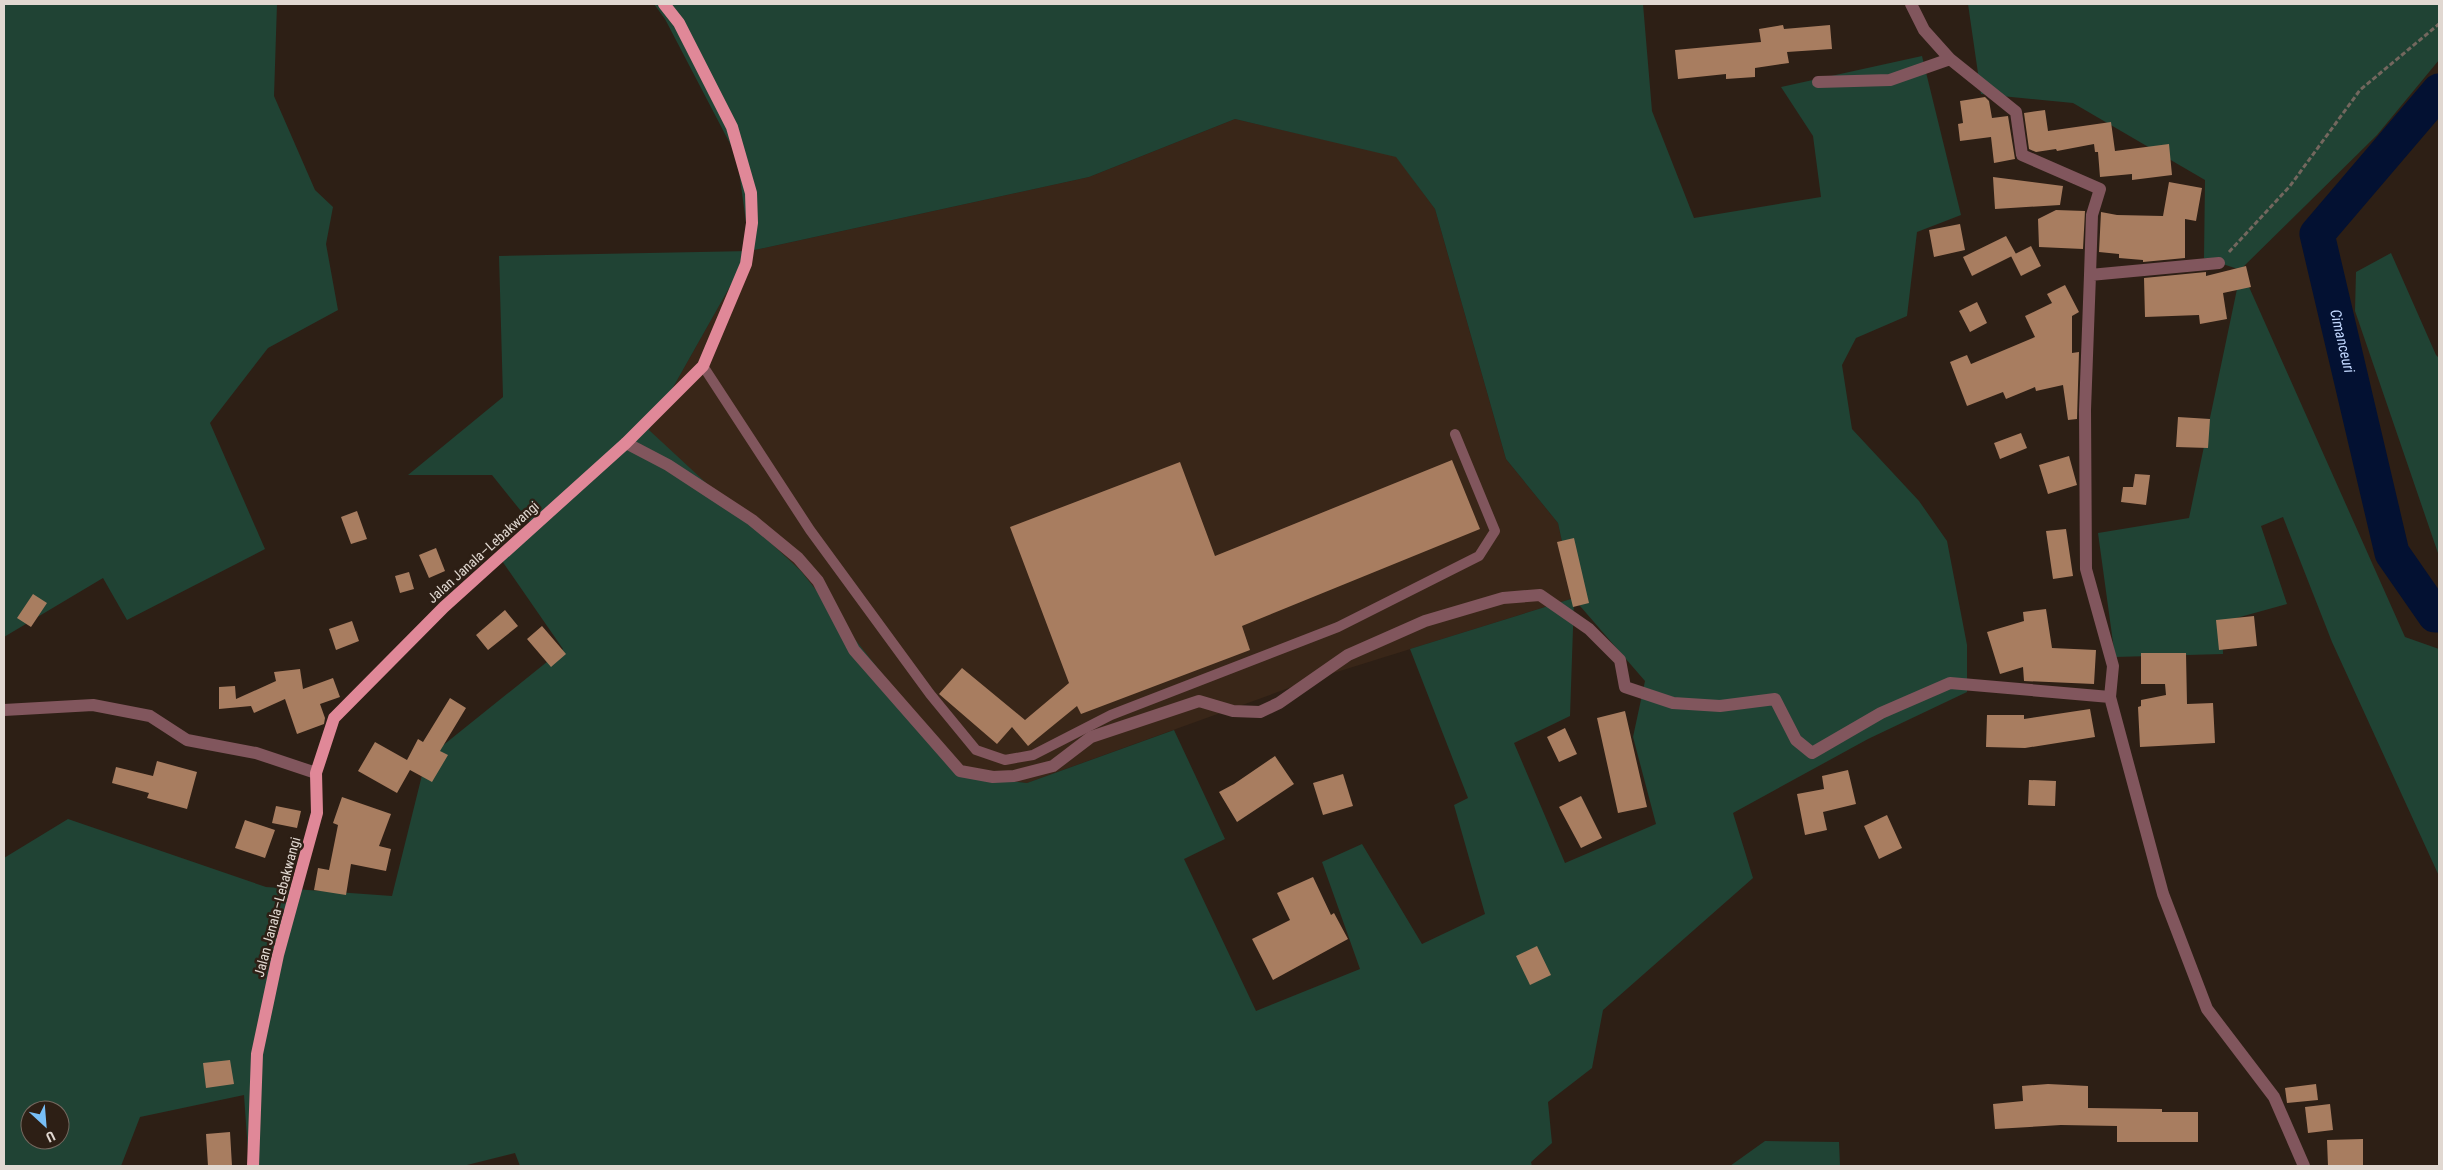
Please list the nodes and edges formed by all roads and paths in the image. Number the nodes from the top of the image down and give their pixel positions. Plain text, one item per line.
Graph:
1 (664, 4) edge
2 (1911, 4) edge
3 (2439, 24) edge
4 (1950, 59) junction
5 (1818, 82) dead end
6 (2218, 263) joint
7 (2090, 275) junction
8 (703, 366) junction
9 (1455, 434) dead end
10 (626, 443) junction
11 (2110, 697) junction
12 (4, 710) edge
13 (316, 773) junction
14 (253, 1166) edge
15 (2304, 1166) edge

1 - 8 main road, Jalan Janala–Lebakwangi
2 - 4 street
3 - 6 path
4 - 5 street
4 - 7 street
6 - 7 street
7 - 11 street
8 - 9 lane
8 - 10 main road, Jalan Janala–Lebakwangi
10 - 11 street
10 - 13 main road, Jalan Janala–Lebakwangi
11 - 15 street
12 - 13 street
13 - 14 main road, Jalan Janala–Lebakwangi

